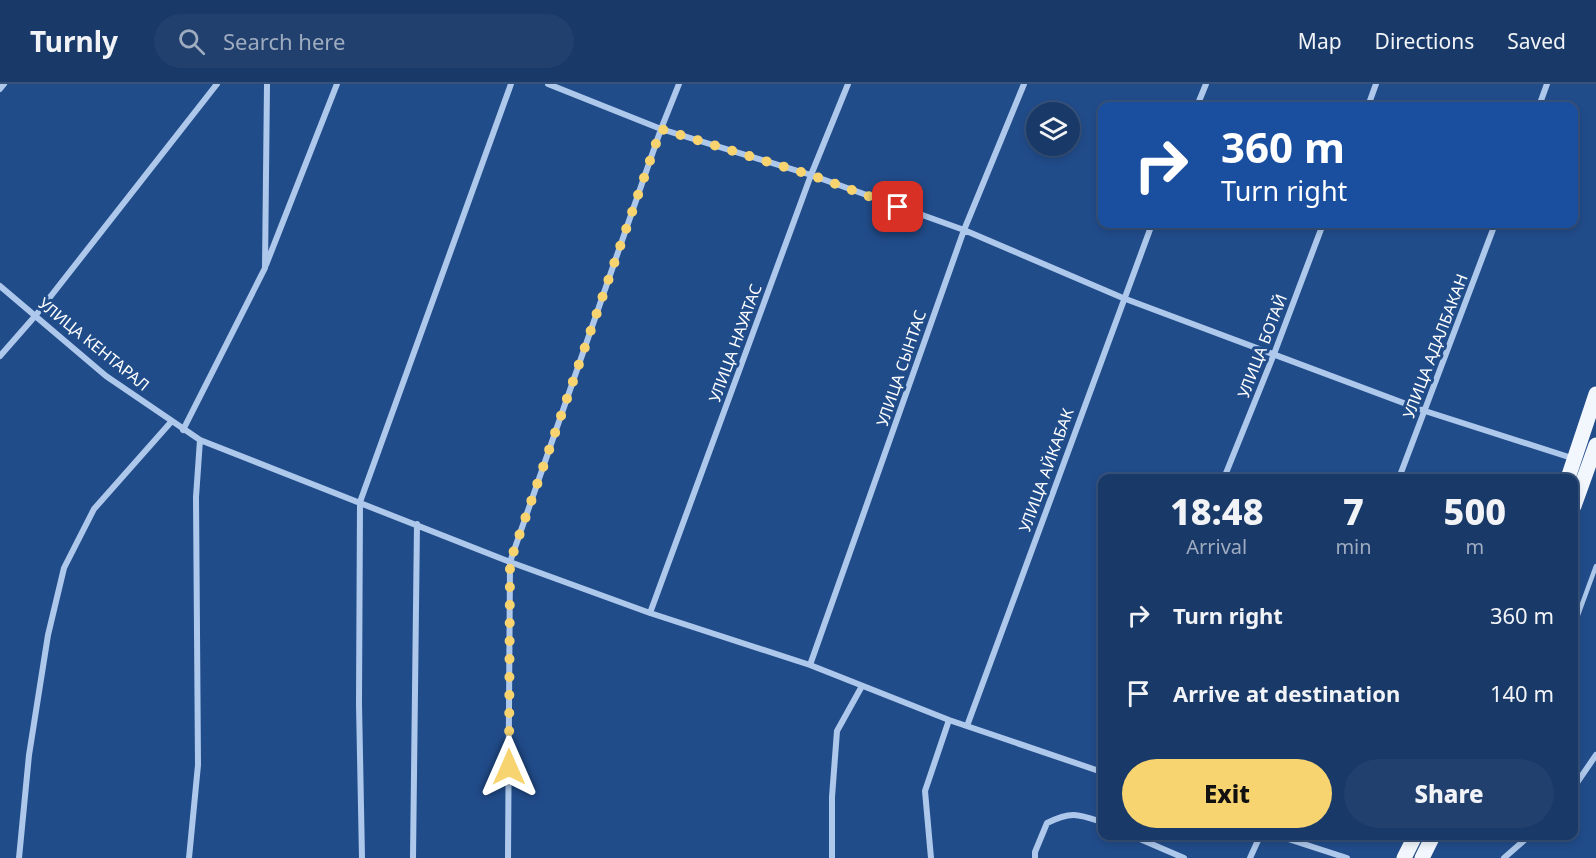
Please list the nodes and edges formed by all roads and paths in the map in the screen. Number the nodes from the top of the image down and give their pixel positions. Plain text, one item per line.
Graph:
1 (4, 84) edge
2 (217, 84) edge
3 (267, 84) edge
4 (337, 84) edge
5 (511, 84) edge
6 (548, 84) edge
7 (679, 84) edge
8 (848, 84) edge
9 (1024, 84) edge
10 (1206, 84) edge
11 (1376, 84) edge
12 (1547, 84) edge
13 (0, 88) edge
14 (1199, 102) edge
15 (1369, 102) edge
16 (1540, 102) edge
17 (661, 129) junction
18 (811, 175) junction
19 (1150, 228) edge
20 (1321, 228) edge
21 (1494, 228) edge
22 (964, 230) junction
23 (265, 268) junction
24 (0, 286) edge
25 (1123, 298) junction
26 (36, 315) junction
27 (1274, 354) junction
28 (0, 356) edge
29 (1596, 394) edge
30 (1425, 411) junction
31 (171, 422) junction
32 (183, 430) junction
33 (200, 440) junction
34 (1596, 445) edge
35 (1575, 459) junction
36 (1226, 474) edge
37 (1401, 474) edge
38 (1569, 474) edge
39 (1578, 495) edge
40 (360, 502) junction
41 (417, 524) junction
42 (510, 562) junction
43 (1596, 566) edge
44 (650, 613) junction
45 (1578, 615) edge
46 (810, 665) junction
47 (862, 686) junction
48 (949, 720) junction
49 (968, 726) junction
50 (1596, 755) edge
51 (1098, 770) edge
52 (1578, 779) edge
53 (1098, 821) edge
54 (1142, 840) edge
55 (1258, 840) edge
56 (1291, 840) edge
57 (1413, 840) edge
58 (1431, 840) edge
59 (1524, 840) edge
60 (19, 858) edge
61 (189, 858) edge
62 (362, 858) edge
63 (413, 858) edge
64 (508, 858) edge
65 (832, 858) edge
66 (932, 858) edge
67 (1035, 858) edge
68 (1184, 858) edge
69 (1250, 858) edge
70 (1347, 858) edge
71 (1404, 858) edge
72 (1422, 858) edge
73 (1504, 858) edge

1 - 13 street
2 - 26 street
3 - 23 street
4 - 23 street
5 - 40 street
6 - 17 street
7 - 17 street
8 - 18 street, УЛИЦА НАУАТАС
9 - 22 street, УЛИЦА СЫНТАС
10 - 14 street
11 - 15 street
12 - 16 street
17 - 18 street
17 - 42 street
18 - 22 street
18 - 44 street, УЛИЦА НАУАТАС
19 - 25 street, УЛИЦА АЙКАБАК
20 - 27 street, УЛИЦА БОТАЙ
21 - 30 street, УЛИЦА АДАЛБАКАН
22 - 25 street
22 - 46 street, УЛИЦА СЫНТАС
23 - 32 street
24 - 26 street, УЛИЦА КЕНТАРАЛ
25 - 27 street
25 - 49 street, УЛИЦА АЙКАБАК
26 - 28 street
26 - 31 street, УЛИЦА КЕНТАРАЛ
27 - 30 street
27 - 36 street, УЛИЦА БОТАЙ
29 - 35 main road
30 - 35 street
30 - 37 street, УЛИЦА АДАЛБАКАН
31 - 32 street, УЛИЦА КЕНТАРАЛ
31 - 60 street
32 - 33 street, УЛИЦА КЕНТАРАЛ
33 - 40 street, УЛИЦА КЕНТАРАЛ
33 - 61 street
34 - 39 main road
35 - 38 main road
40 - 41 street, УЛИЦА КЕНТАРАЛ
40 - 62 street
41 - 42 street, УЛИЦА КЕНТАРАЛ
41 - 63 street
42 - 44 street, УЛИЦА КЕНТАРАЛ
42 - 64 street
43 - 45 lane
44 - 46 street, УЛИЦА КЕНТАРАЛ
46 - 47 street, УЛИЦА КЕНТАРАЛ
47 - 48 street, УЛИЦА КЕНТАРАЛ
47 - 65 street
48 - 49 street, УЛИЦА КЕНТАРАЛ
48 - 66 street
49 - 51 street, УЛИЦА КЕНТАРАЛ
50 - 52 street
53 - 67 street
54 - 68 street
55 - 69 street
56 - 70 street
57 - 71 main road
58 - 72 main road
59 - 73 street

